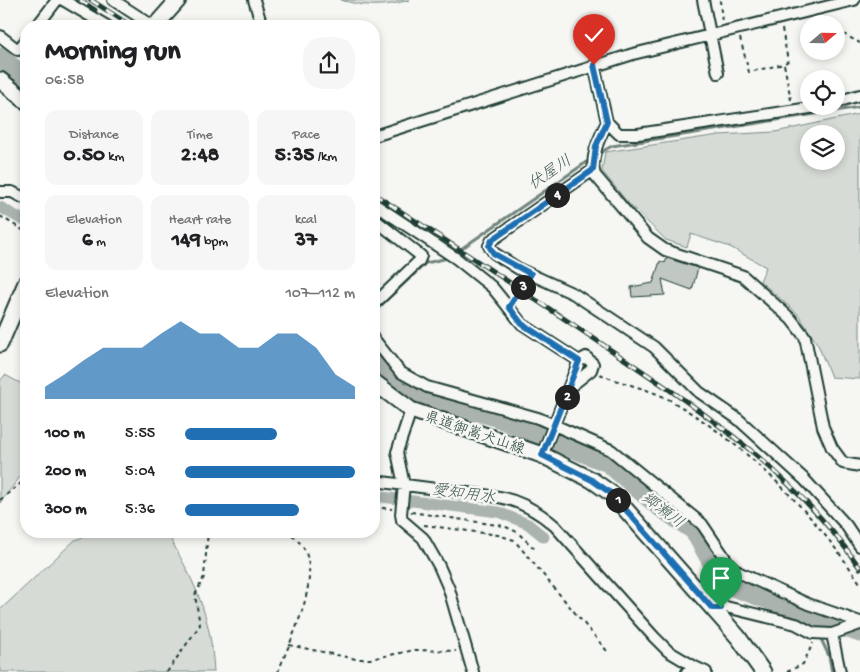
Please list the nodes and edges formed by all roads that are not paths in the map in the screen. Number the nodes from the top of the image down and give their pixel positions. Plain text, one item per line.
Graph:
1 (57, 0) edge
2 (63, 0) edge
3 (114, 0) edge
4 (178, 0) edge
5 (254, 0) edge
6 (703, 0) edge
7 (854, 0) edge
8 (42, 20) edge
9 (96, 20) edge
10 (145, 20) edge
11 (160, 20) edge
12 (260, 20) edge
13 (710, 35) junction
14 (0, 36) edge
15 (20, 48) edge
16 (594, 65) junction
17 (718, 72) dead end
18 (0, 80) edge
19 (860, 95) edge
20 (20, 96) edge
21 (845, 99) edge
22 (800, 109) edge
23 (607, 122) junction
24 (380, 134) edge
25 (593, 170) junction
26 (0, 192) edge
27 (20, 195) edge
28 (380, 208) edge
29 (380, 224) edge
30 (20, 297) edge
31 (380, 298) edge
32 (0, 344) edge
33 (380, 347) edge
34 (579, 361) junction
35 (571, 386) junction
36 (380, 387) edge
37 (410, 410) junction
38 (556, 424) junction
39 (544, 451) junction
40 (860, 466) edge
41 (380, 482) edge
42 (404, 485) junction
43 (860, 546) edge
44 (712, 608) junction
45 (859, 623) edge
46 (830, 634) junction
47 (691, 670) edge
48 (473, 672) edge
49 (706, 672) edge
50 (763, 672) edge
51 (840, 672) edge

1 - 8 street
2 - 9 street
3 - 10 street
4 - 11 main road
5 - 12 street
6 - 13 street
7 - 13 street
13 - 16 street
13 - 17 street
14 - 15 street
16 - 23 street
16 - 24 street
18 - 20 main road
19 - 21 street
22 - 23 street
23 - 25 street
25 - 40 street
25 - 43 street
26 - 27 street
28 - 34 street
29 - 31 street
30 - 32 main road
33 - 38 street
34 - 35 street
34 - 35 street
35 - 38 street
36 - 37 main road, 県道御嵩犬山線
37 - 39 main road, 県道御嵩犬山線
37 - 42 street
38 - 39 street
38 - 45 street
39 - 44 main road, 県道御嵩犬山線
41 - 42 street
42 - 47 street
42 - 48 street
44 - 46 street
44 - 50 main road, 県道御嵩犬山線
45 - 46 street
46 - 51 street
47 - 49 street

